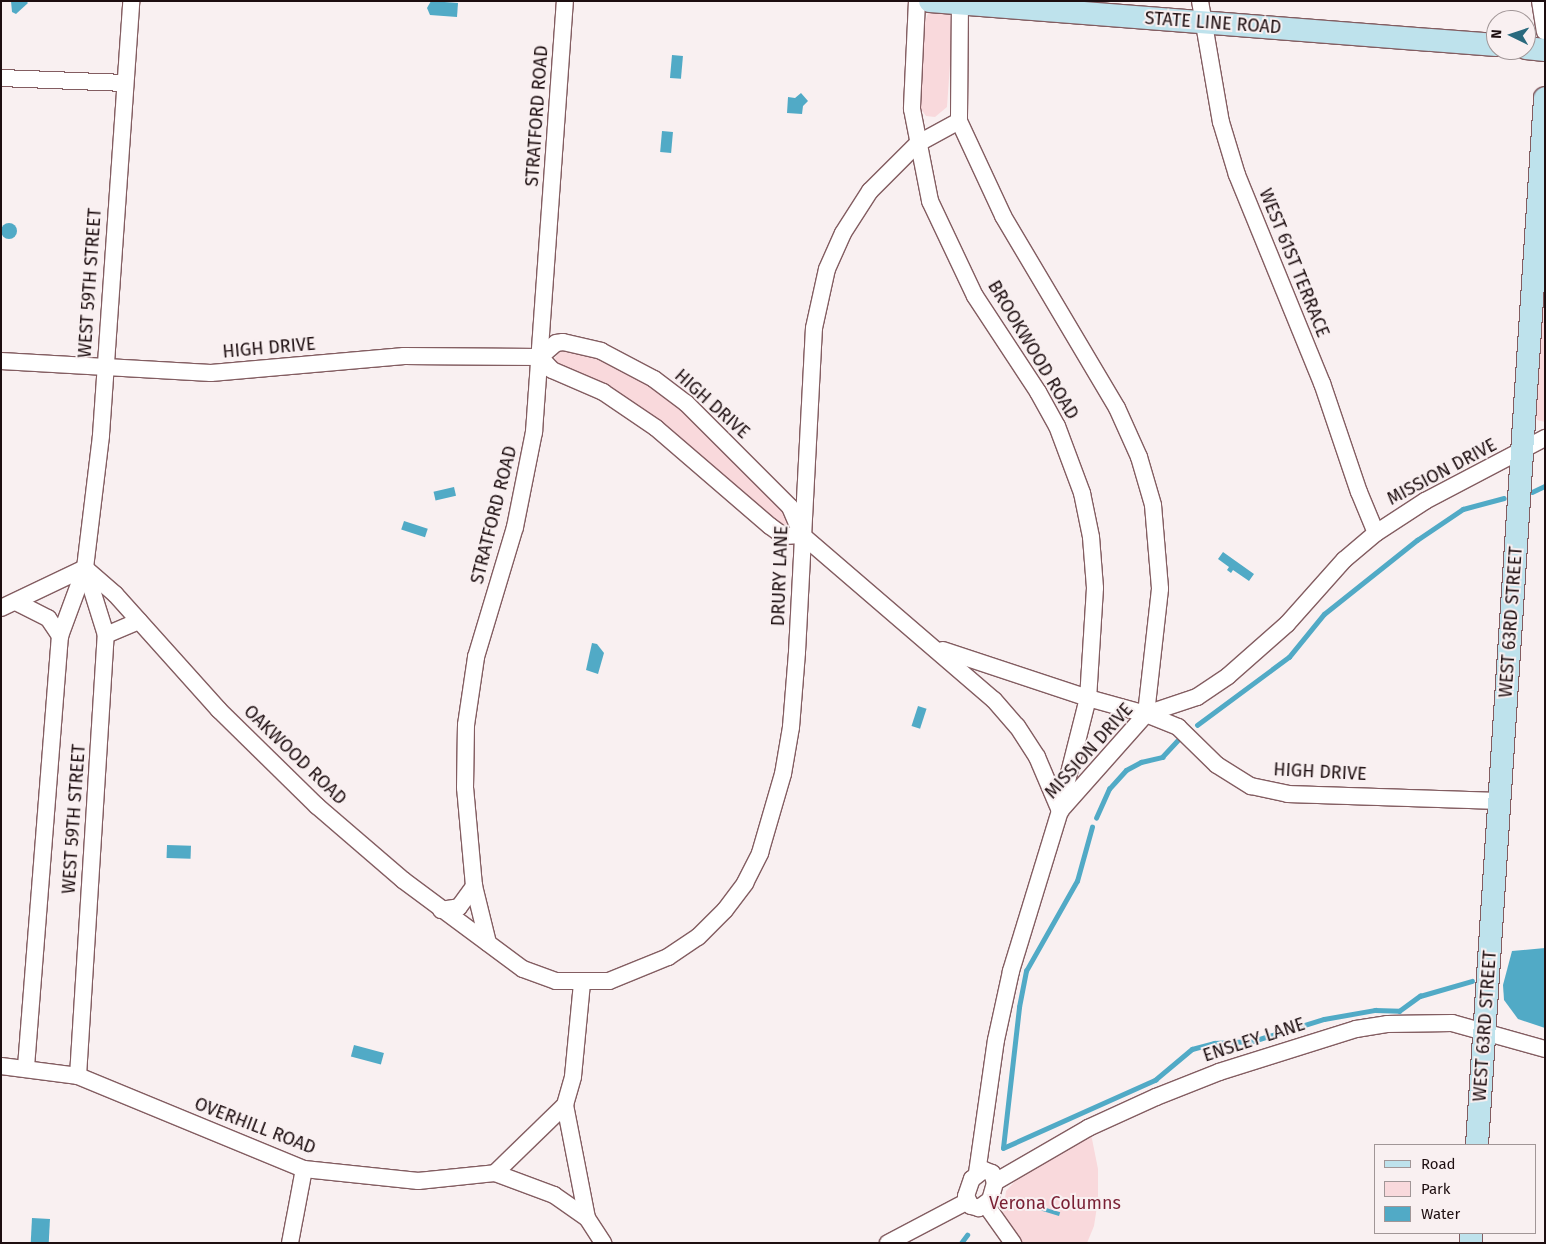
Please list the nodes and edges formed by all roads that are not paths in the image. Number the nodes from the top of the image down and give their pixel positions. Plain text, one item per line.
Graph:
1 (131, 1) edge
2 (565, 1) edge
3 (917, 1) edge
4 (930, 1) edge
5 (1540, 1) edge
6 (960, 2) edge
7 (1202, 12) edge
8 (1545, 32) edge
9 (1486, 44) edge
10 (1, 78) edge
11 (125, 83) junction
12 (1545, 98) edge
13 (958, 121) junction
14 (917, 144) junction
15 (540, 357) junction
16 (1, 361) edge
17 (104, 369) junction
18 (1545, 438) edge
19 (1522, 451) junction
20 (1376, 533) junction
21 (802, 535) junction
22 (85, 568) junction
23 (18, 603) junction
24 (1, 608) edge
25 (139, 621) junction
26 (106, 635) junction
27 (60, 636) junction
28 (934, 646) junction
29 (1088, 698) junction
30 (1146, 714) junction
31 (1499, 801) junction
32 (1060, 811) junction
33 (474, 886) junction
34 (441, 910) junction
35 (488, 943) junction
36 (582, 983) junction
37 (1486, 1034) junction
38 (1545, 1049) edge
39 (1, 1066) edge
40 (26, 1068) junction
41 (78, 1076) junction
42 (565, 1105) junction
43 (1477, 1144) edge
44 (304, 1169) junction
45 (495, 1173) junction
46 (977, 1173) junction
47 (995, 1182) junction
48 (968, 1201) junction
49 (986, 1206) junction
50 (587, 1218) junction
51 (290, 1243) edge
52 (603, 1243) edge
53 (888, 1243) edge
54 (1013, 1243) edge

1 - 11 street, WEST 59TH STREET
2 - 15 street, STRATFORD ROAD
3 - 14 street, BROOKWOOD ROAD
4 - 6 main road, STATE LINE ROAD
5 - 8 street
6 - 7 main road, STATE LINE ROAD
6 - 13 street
7 - 9 main road, STATE LINE ROAD
7 - 20 street, WEST 61ST TERRACE
10 - 11 street
11 - 17 street, WEST 59TH STREET
12 - 19 main road, WEST 63RD STREET
13 - 14 street, DRURY LANE
13 - 30 street
14 - 21 street, DRURY LANE
14 - 29 street, BROOKWOOD ROAD
15 - 17 street, HIGH DRIVE
15 - 21 street
15 - 21 street, HIGH DRIVE
15 - 33 street, STRATFORD ROAD
16 - 17 street, HIGH DRIVE
17 - 22 street, WEST 59TH STREET
18 - 19 street, MISSION DRIVE
19 - 20 street, MISSION DRIVE
19 - 31 main road, WEST 63RD STREET
20 - 30 street, MISSION DRIVE
21 - 28 street, HIGH DRIVE
21 - 36 street, DRURY LANE
22 - 23 street
22 - 25 street, OAKWOOD ROAD
22 - 26 street, WEST 59TH STREET
22 - 27 street, WEST 59TH STREET
23 - 24 street
23 - 27 street
25 - 26 street
25 - 34 street, OAKWOOD ROAD
26 - 41 street, WEST 59TH STREET
27 - 40 street, WEST 59TH STREET
28 - 29 street, HIGH DRIVE
28 - 32 street, HIGH DRIVE
29 - 30 street, HIGH DRIVE
29 - 32 street, BROOKWOOD ROAD
30 - 31 street, HIGH DRIVE
30 - 32 street, MISSION DRIVE
31 - 37 main road, WEST 63RD STREET
32 - 46 street, MISSION DRIVE
33 - 34 street
33 - 35 street, STRATFORD ROAD
34 - 35 street, OAKWOOD ROAD
35 - 36 street, OAKWOOD ROAD
36 - 42 street
37 - 38 street, ENSLEY LANE
37 - 43 main road, WEST 63RD STREET
37 - 47 street, ENSLEY LANE
39 - 40 street, OVERHILL ROAD
40 - 41 street, OVERHILL ROAD
41 - 44 street, OVERHILL ROAD
42 - 45 street
42 - 50 street
44 - 45 street, OVERHILL ROAD
44 - 51 street
45 - 50 street
46 - 47 street
46 - 48 street
47 - 49 street
48 - 49 street
48 - 53 street
49 - 54 street
50 - 52 street

